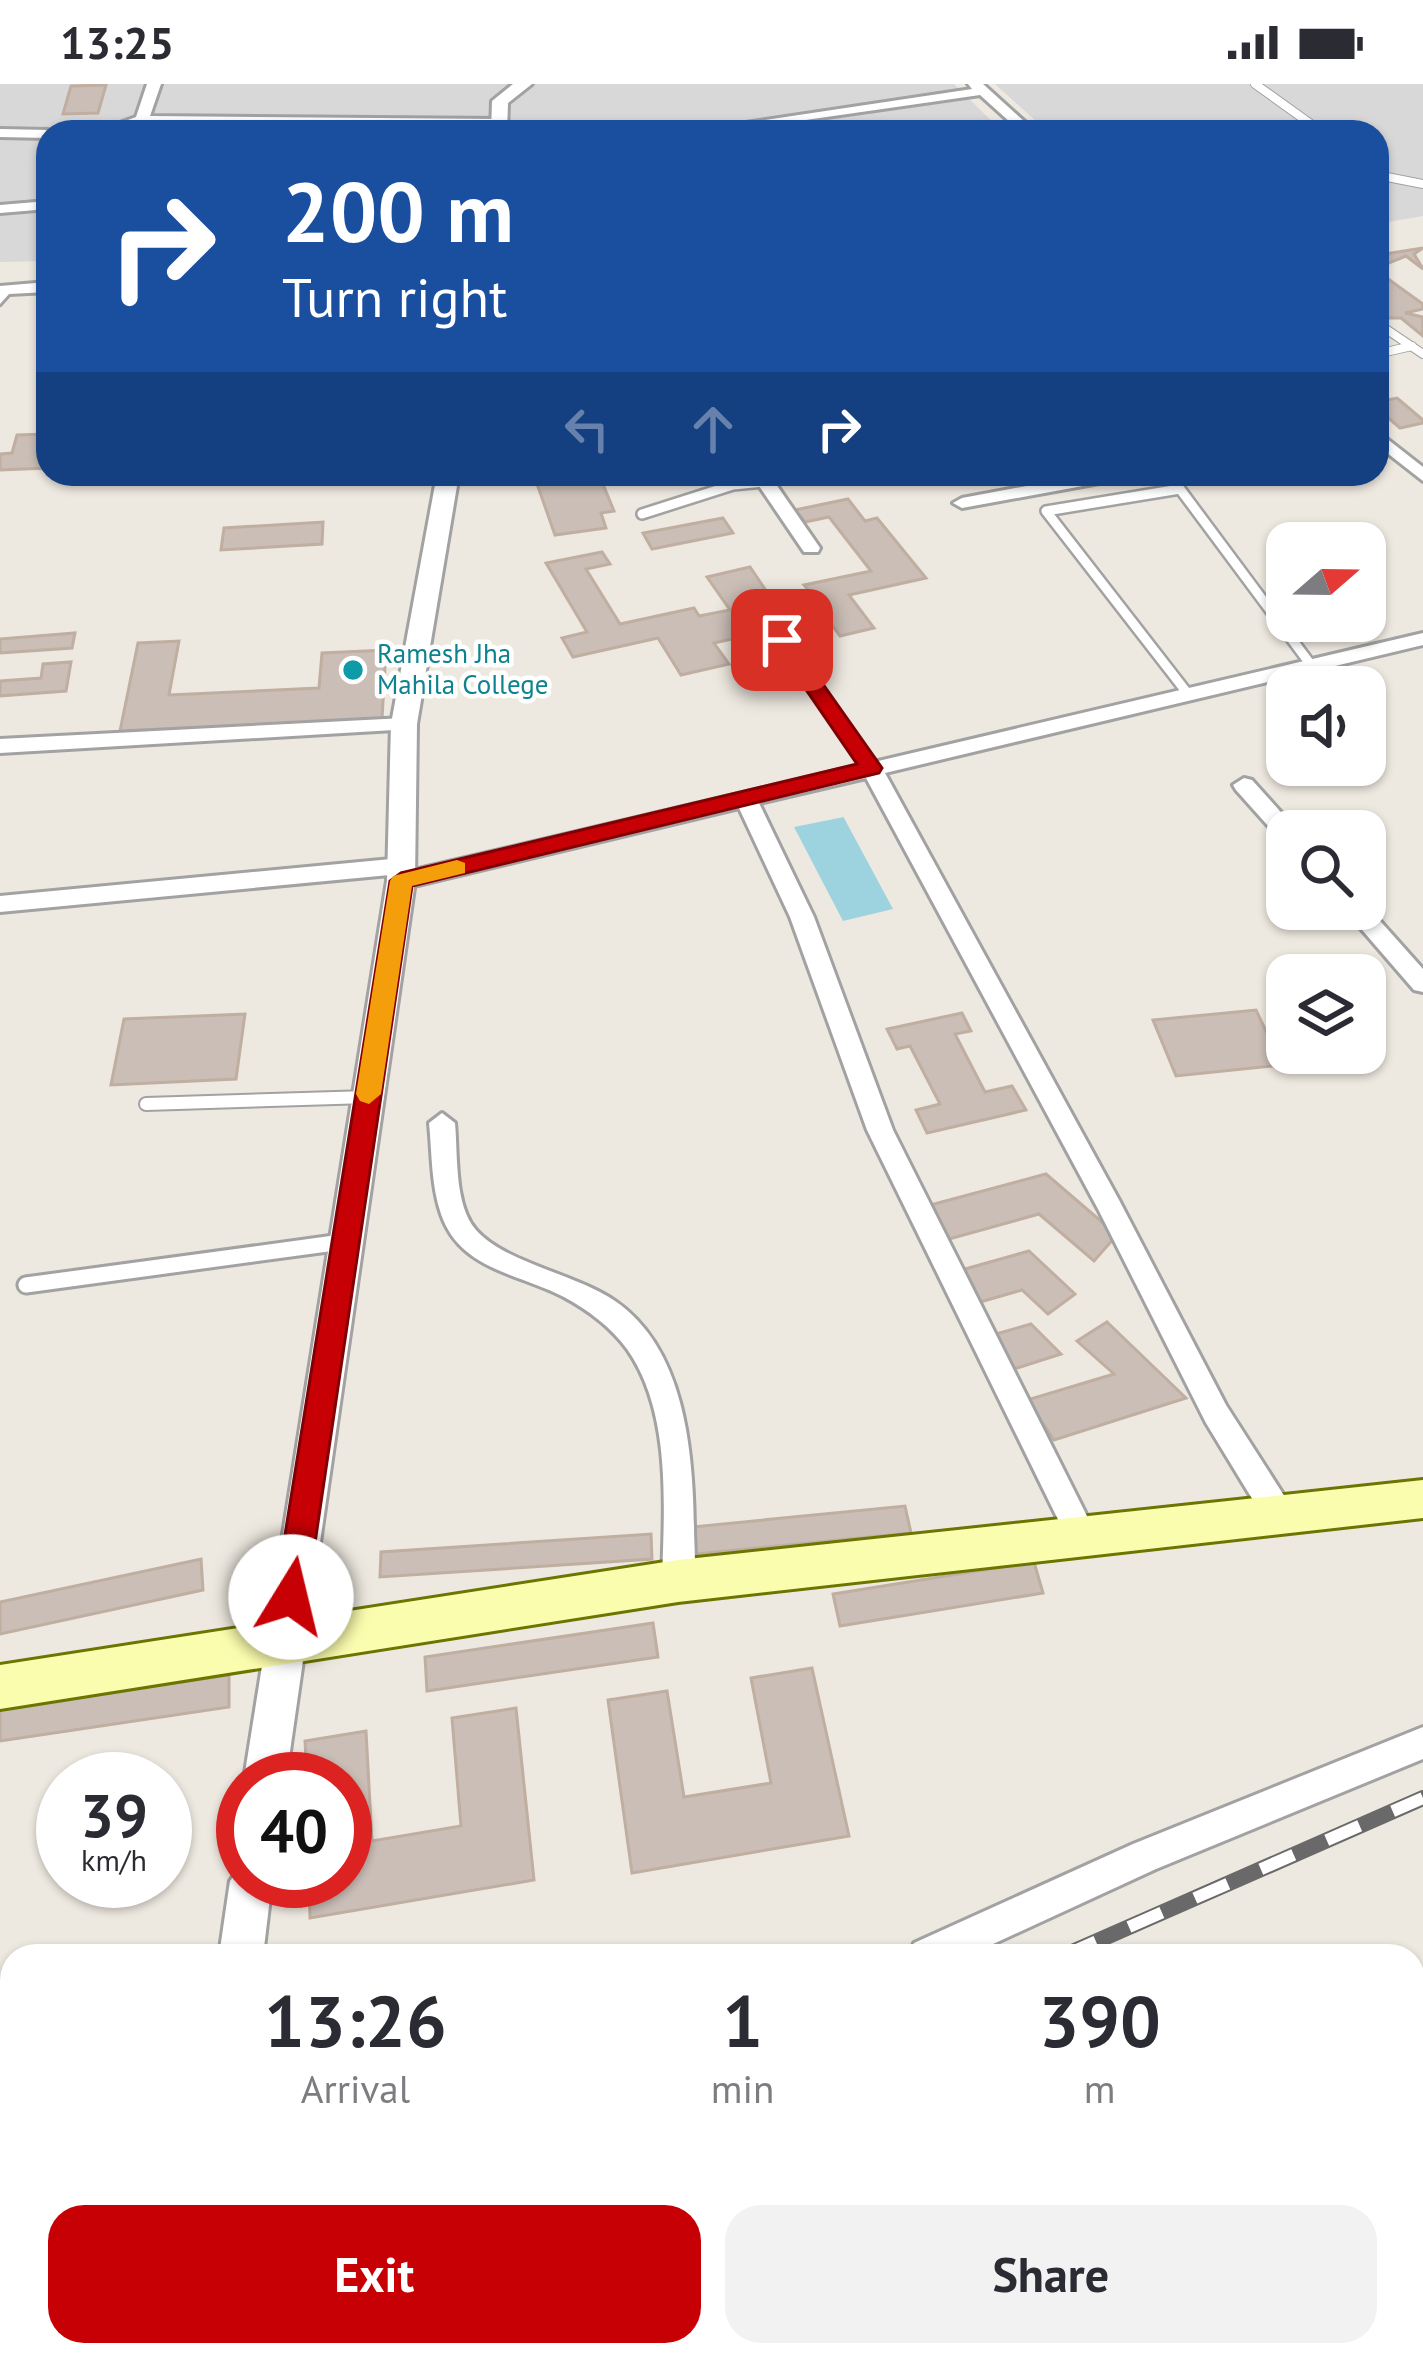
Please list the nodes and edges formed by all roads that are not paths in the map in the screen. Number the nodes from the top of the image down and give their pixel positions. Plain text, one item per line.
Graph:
1 (154, 84) edge
2 (524, 84) edge
3 (1255, 84) edge
4 (979, 88) edge
5 (142, 120) edge
6 (499, 120) edge
7 (770, 120) edge
8 (1015, 120) edge
9 (1305, 120) edge
10 (0, 133) edge
11 (36, 134) edge
12 (1389, 178) edge
13 (1423, 184) edge
14 (36, 206) edge
15 (0, 209) edge
16 (36, 288) edge
17 (0, 298) edge
18 (1389, 331) edge
19 (1412, 346) junction
20 (1389, 351) edge
21 (1423, 354) edge
22 (1389, 446) edge
23 (1423, 476) edge
24 (446, 486) edge
25 (727, 486) edge
26 (768, 486) edge
27 (1055, 486) edge
28 (962, 503) dead end
29 (642, 514) dead end
30 (811, 548) dead end
31 (1423, 639) edge
32 (782, 640) dead end
33 (1311, 665) junction
34 (1188, 694) junction
35 (404, 724) junction
36 (0, 746) edge
37 (871, 768) junction
38 (1244, 785) dead end
39 (746, 798) junction
40 (1266, 810) edge
41 (402, 874) junction
42 (0, 904) edge
43 (1375, 930) edge
44 (1423, 984) edge
45 (368, 1097) junction
46 (146, 1104) dead end
47 (442, 1123) dead end
48 (346, 1242) junction
49 (26, 1285) dead end
50 (1423, 1499) edge
51 (1281, 1517) junction
52 (1082, 1538) junction
53 (677, 1581) junction
54 (285, 1641) junction
55 (0, 1687) edge
56 (1423, 1743) edge
57 (270, 1752) edge
58 (247, 1908) edge
59 (243, 1944) edge
60 (953, 1944) edge

1 - 5 street
2 - 6 street
3 - 9 lane
4 - 7 street
4 - 8 street
10 - 11 street
12 - 13 lane
14 - 15 street
16 - 17 street
18 - 19 lane
19 - 20 lane
19 - 21 lane
22 - 23 street
24 - 35 street
25 - 29 lane
26 - 30 street
27 - 28 street
31 - 33 street
32 - 37 lane
33 - 34 street
33 - 34 lane
34 - 37 street
35 - 36 street
35 - 41 street
37 - 39 street
37 - 51 street
38 - 40 street
39 - 41 street
39 - 52 street
41 - 42 street
41 - 45 street
43 - 44 street
45 - 46 lane
45 - 48 street
47 - 53 street
48 - 49 lane
48 - 54 street
50 - 51 main road
51 - 52 main road
52 - 53 main road
53 - 54 main road
54 - 55 main road
54 - 57 street
56 - 60 street
58 - 59 street

